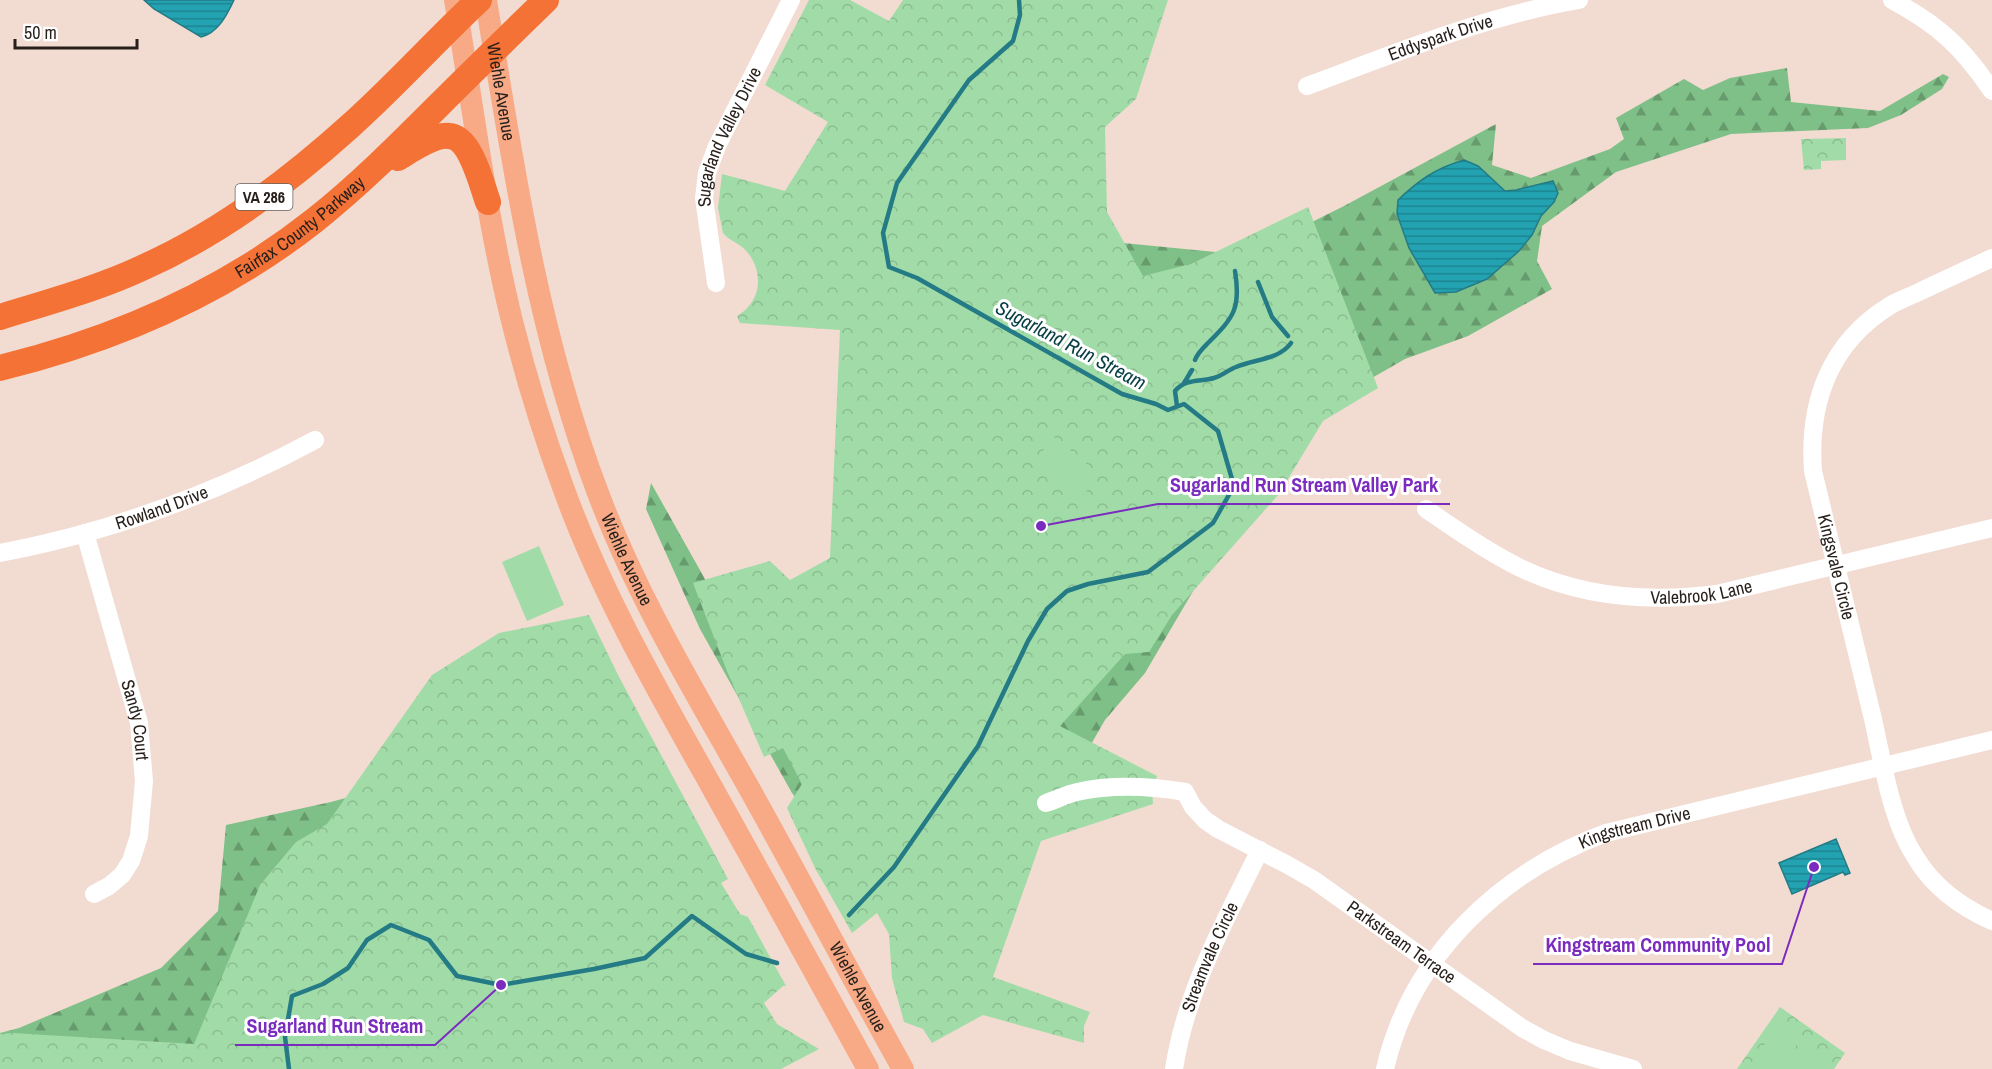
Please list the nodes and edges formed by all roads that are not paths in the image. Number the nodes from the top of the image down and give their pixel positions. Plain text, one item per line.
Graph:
1 (479, 0) edge
2 (486, 0) edge
3 (546, 0) edge
4 (791, 0) edge
5 (1579, 0) edge
6 (1892, 0) edge
7 (457, 10) edge
8 (494, 50) junction
9 (468, 76) junction
10 (1307, 86) dead end
11 (1992, 92) edge
12 (364, 178) junction
13 (488, 202) junction
14 (1992, 258) edge
15 (716, 283) dead end
16 (0, 317) edge
17 (0, 369) edge
18 (315, 440) dead end
19 (1426, 509) dead end
20 (1992, 528) edge
21 (85, 533) junction
22 (0, 553) edge
23 (1836, 566) junction
24 (1992, 740) edge
25 (1884, 766) junction
26 (1046, 803) dead end
27 (1260, 850) junction
28 (94, 894) dead end
29 (1992, 921) edge
30 (1433, 964) junction
31 (868, 1069) edge
32 (903, 1069) edge
33 (1174, 1069) edge
34 (1385, 1069) edge
35 (1633, 1069) edge

1 - 7 highway, VA 286
2 - 8 main road, Wiehle Avenue
3 - 8 highway, Fairfax County Parkway / VA 286
4 - 15 street, Sugarland Valley Drive
5 - 10 street, Eddyspark Drive
6 - 11 street
7 - 9 main road, Wiehle Avenue
7 - 16 highway, VA 286
8 - 9 highway, Fairfax County Parkway / VA 286
8 - 32 main road, Wiehle Avenue
9 - 12 highway, Fairfax County Parkway / VA 286
9 - 13 main road, Wiehle Avenue
12 - 13 highway
12 - 17 highway, Fairfax County Parkway / VA 286
13 - 31 main road, Wiehle Avenue
14 - 23 street, Kingsvale Circle
18 - 21 street, Rowland Drive
19 - 23 street, Valebrook Lane
20 - 23 street, Valebrook Lane
21 - 22 street, Rowland Drive
21 - 28 street, Sandy Court
23 - 25 street, Kingsvale Circle
24 - 25 street, Kingstream Drive
25 - 29 street, Kingsvale Circle
25 - 30 street, Kingstream Drive
26 - 27 street, Parkstream Terrace
27 - 30 street, Parkstream Terrace
27 - 33 street, Streamvale Circle
30 - 34 street, Kingstream Drive
30 - 35 street, Parkstream Terrace

